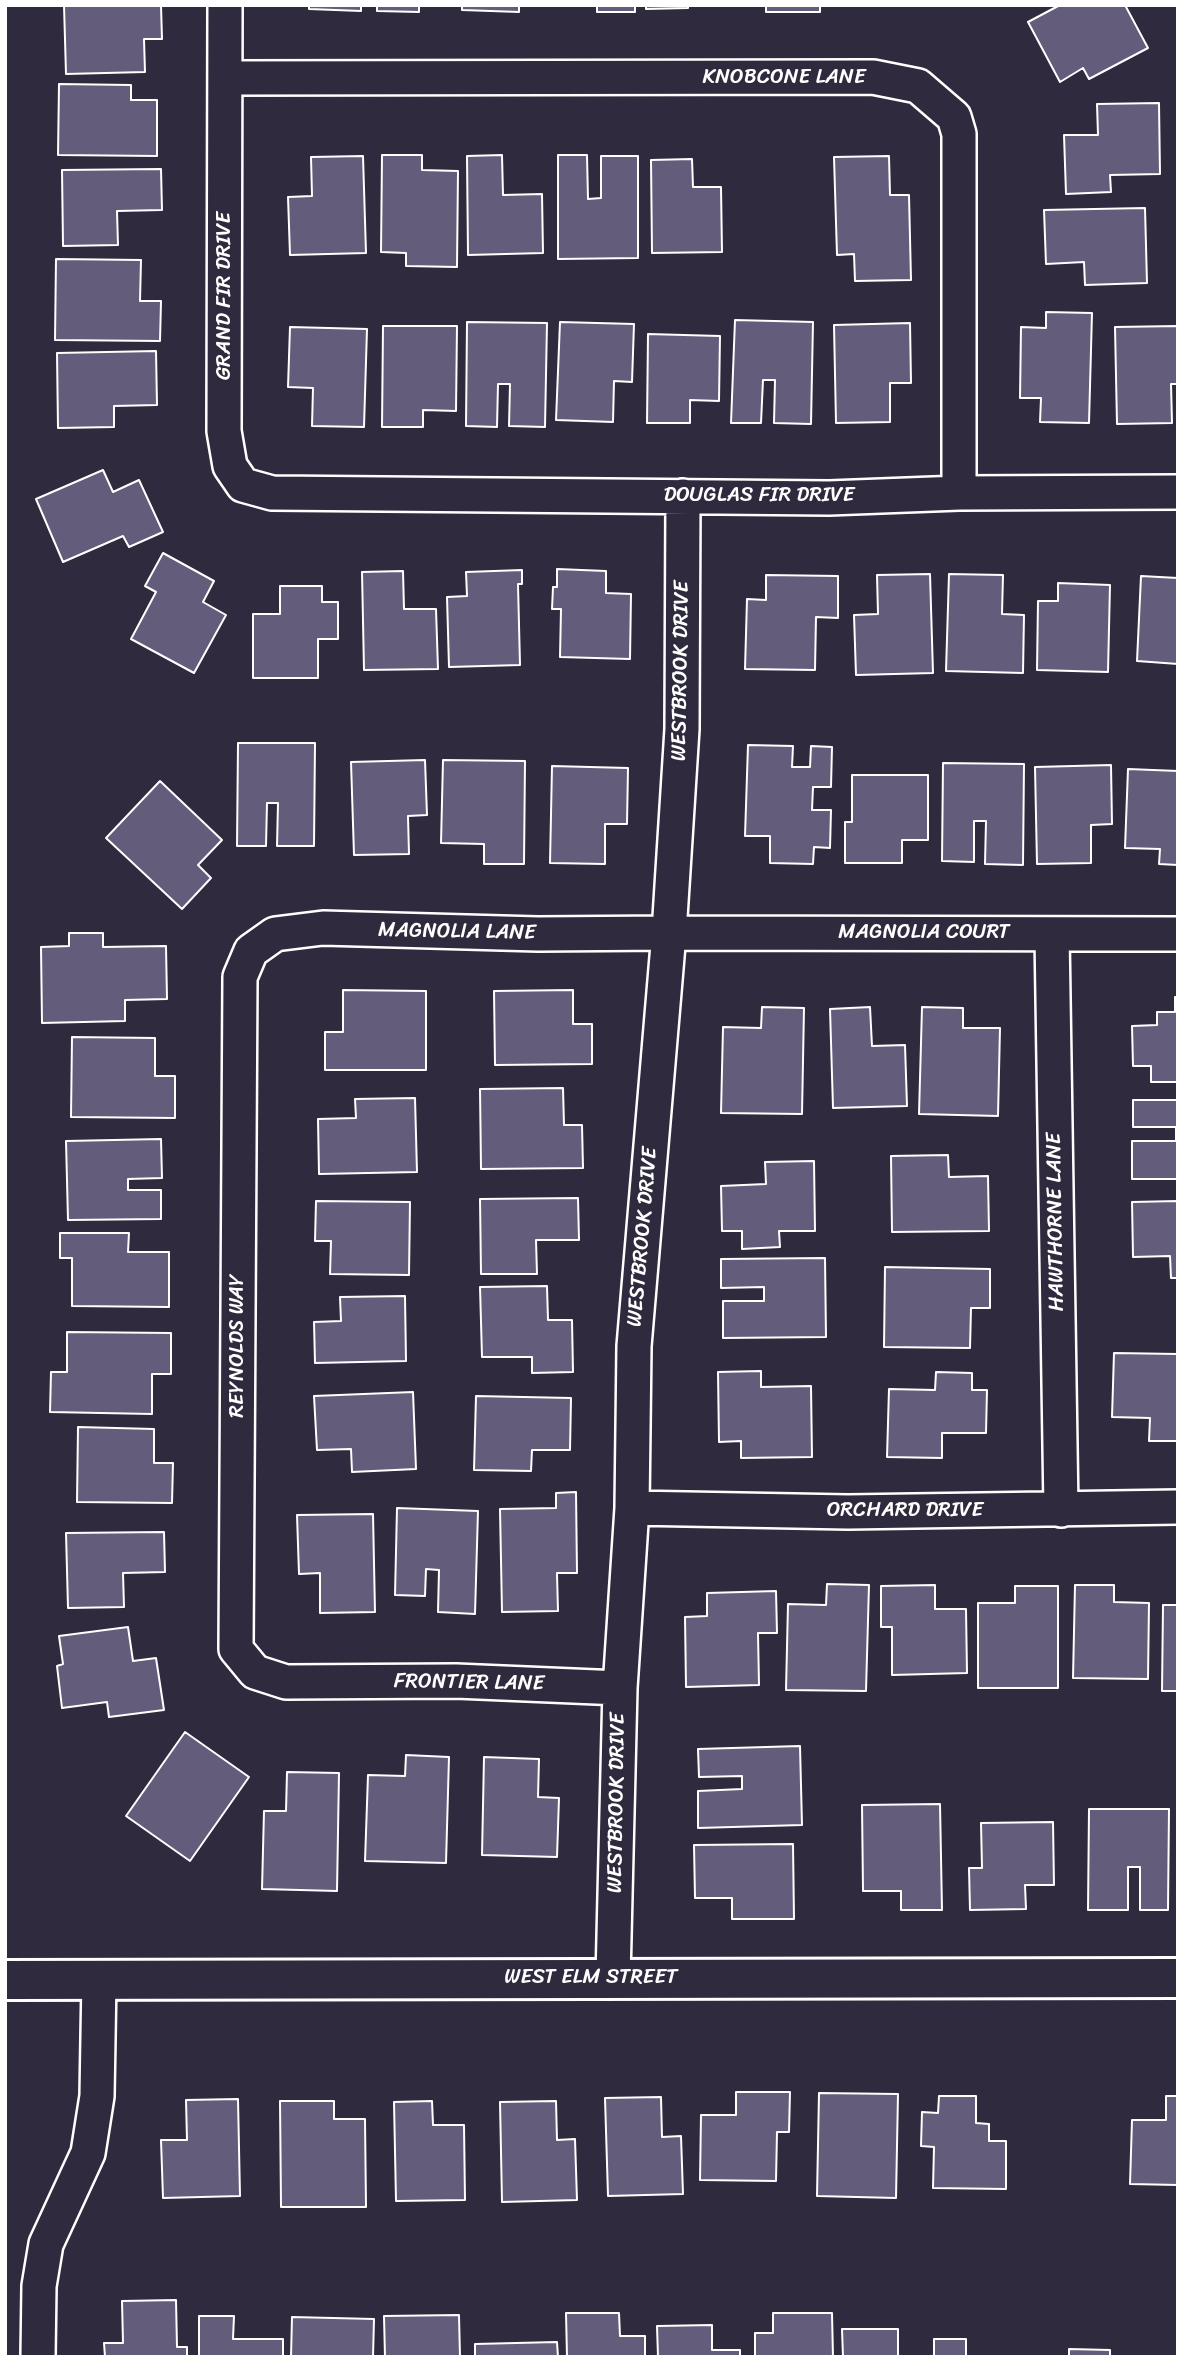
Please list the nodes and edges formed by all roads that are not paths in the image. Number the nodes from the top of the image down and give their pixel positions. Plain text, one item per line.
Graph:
1 (225, 5) edge
2 (225, 78) junction
3 (1178, 492) edge
4 (339, 493) joint
5 (959, 493) junction
6 (683, 496) junction
7 (669, 933) junction
8 (1052, 934) junction
9 (1178, 934) edge
10 (251, 951) joint
11 (1178, 1507) edge
12 (632, 1508) junction
13 (1061, 1510) junction
14 (318, 1682) joint
15 (620, 1688) junction
16 (612, 1978) junction
17 (1178, 1978) edge
18 (99, 1979) junction
19 (5, 1980) edge
20 (38, 2357) edge

1 - 2 street, GRAND FIR DRIVE
2 - 4 street, GRAND FIR DRIVE
2 - 5 street, KNOBCONE LANE
3 - 5 street, DOUGLAS FIR DRIVE
4 - 6 street, DOUGLAS FIR DRIVE
5 - 6 street, DOUGLAS FIR DRIVE
6 - 7 street, WESTBROOK DRIVE
7 - 8 street, MAGNOLIA COURT
7 - 10 street, MAGNOLIA LANE
7 - 12 street, WESTBROOK DRIVE
8 - 9 street, MAGNOLIA COURT
8 - 13 street, HAWTHORNE LANE
10 - 14 street, REYNOLDS WAY
11 - 13 street, ORCHARD DRIVE
12 - 13 street, ORCHARD DRIVE
12 - 15 street, WESTBROOK DRIVE
14 - 15 street, FRONTIER LANE
15 - 16 street, WESTBROOK DRIVE
16 - 17 street, WEST ELM STREET
16 - 18 street, WEST ELM STREET
18 - 19 street, WEST ELM STREET
18 - 20 street

